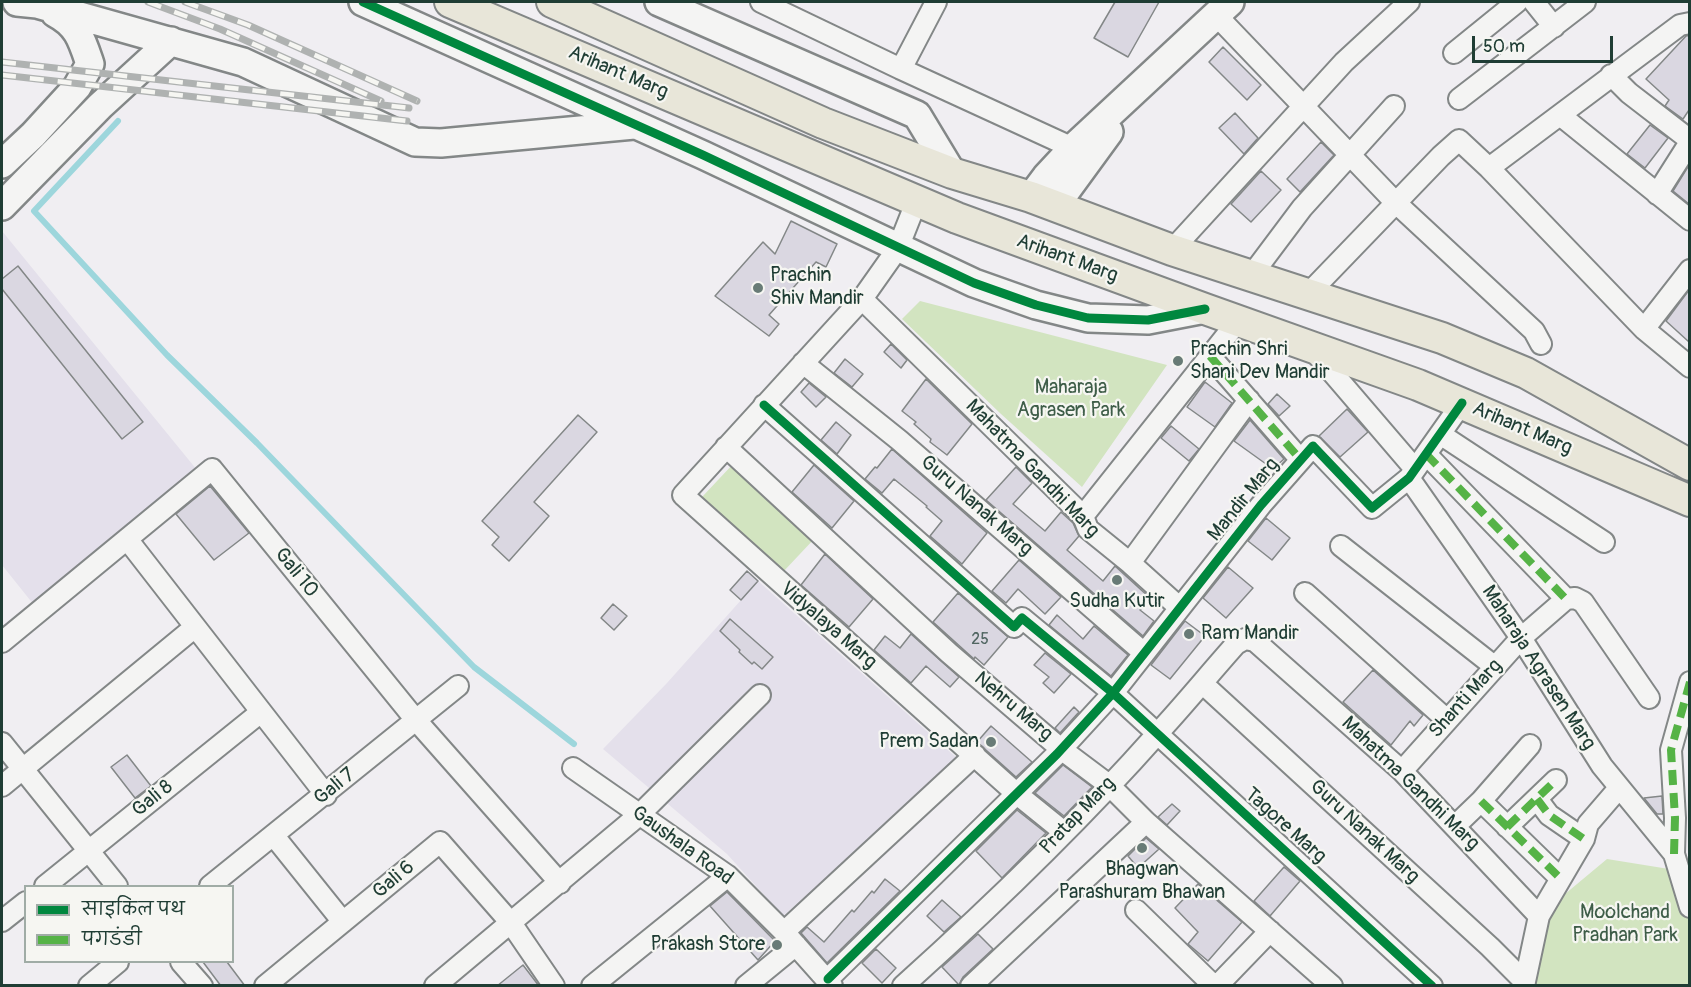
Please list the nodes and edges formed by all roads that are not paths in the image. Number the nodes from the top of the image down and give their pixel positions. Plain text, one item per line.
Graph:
1 (363, 2) edge
2 (450, 2) edge
3 (552, 2) edge
4 (659, 2) edge
5 (761, 2) edge
6 (936, 2) edge
7 (1243, 2) edge
8 (1409, 2) edge
9 (1517, 2) edge
10 (1534, 2) edge
11 (1585, 2) edge
12 (27, 3) edge
13 (1223, 12) edge
14 (1689, 23) edge
15 (1554, 27) junction
16 (171, 41) junction
17 (1454, 52) dead end
18 (901, 69) junction
19 (1611, 75) junction
20 (78, 87) junction
21 (1459, 99) dead end
22 (1304, 105) junction
23 (100, 106) junction
24 (1394, 106) dead end
25 (1560, 115) junction
26 (635, 125) junction
27 (1689, 141) edge
28 (1073, 148) junction
29 (1350, 155) junction
30 (2, 164) edge
31 (1489, 168) junction
32 (952, 173) junction
33 (1657, 194) junction
34 (917, 200) junction
35 (1043, 202) junction
36 (1396, 202) junction
37 (2, 206) edge
38 (1689, 220) edge
39 (898, 248) junction
40 (1172, 249) junction
41 (1689, 270) edge
42 (1251, 276) junction
43 (1308, 294) junction
44 (862, 299) junction
45 (1205, 309) junction
46 (1238, 321) junction
47 (1644, 328) junction
48 (1541, 344) dead end
49 (1310, 347) junction
50 (1210, 356) junction
51 (803, 363) junction
52 (1689, 367) edge
53 (1249, 400) junction
54 (1462, 403) junction
55 (764, 405) junction
56 (1440, 434) junction
57 (726, 447) junction
58 (1300, 459) junction
59 (1689, 465) edge
60 (1416, 467) junction
61 (1689, 501) edge
62 (1083, 516) junction
63 (127, 539) junction
64 (1604, 542) dead end
65 (1341, 546) dead end
66 (1130, 563) junction
67 (1305, 593) dead end
68 (1566, 599) junction
69 (1180, 608) junction
70 (195, 627) junction
71 (1521, 638) junction
72 (1245, 639) joint
73 (2, 642) edge
74 (1144, 653) junction
75 (1494, 666) junction
76 (1689, 682) edge
77 (1202, 683) junction
78 (458, 686) dead end
79 (1113, 693) junction
80 (760, 695) dead end
81 (1648, 698) dead end
82 (261, 712) junction
83 (416, 719) junction
84 (1447, 720) junction
85 (1157, 734) junction
86 (2, 743) edge
87 (1530, 745) dead end
88 (1061, 748) junction
89 (975, 755) junction
90 (573, 768) dead end
91 (22, 769) junction
92 (1402, 771) junction
93 (1556, 780) dead end
94 (1109, 785) junction
95 (2, 786) edge
96 (1619, 788) junction
97 (1017, 794) junction
98 (326, 795) junction
99 (1536, 799) junction
100 (1480, 801) junction
101 (639, 815) junction
102 (1146, 822) junction
103 (1455, 826) junction
104 (1507, 826) junction
105 (1064, 832) junction
106 (274, 836) junction
107 (1584, 839) junction
108 (88, 852) junction
109 (1674, 854) junction
110 (728, 876) junction
111 (1560, 878) junction
112 (560, 883) junction
113 (46, 885) edge
114 (116, 885) edge
115 (211, 885) edge
116 (24, 904) edge
117 (1689, 907) edge
118 (1136, 910) dead end
119 (1539, 916) junction
120 (2, 921) edge
121 (343, 922) junction
122 (511, 923) junction
123 (1270, 931) junction
124 (790, 939) junction
125 (117, 963) edge
126 (182, 963) edge
127 (830, 982) edge
128 (1524, 984) edge
129 (89, 986) edge
130 (202, 986) edge
131 (265, 986) edge
132 (435, 986) edge
133 (554, 986) edge
134 (592, 986) edge
135 (746, 986) edge
136 (903, 986) edge
137 (971, 986) edge
138 (1216, 986) edge
139 (1332, 986) edge
140 (1432, 986) edge

1 - 26 street
2 - 34 main road, Arihant Marg
3 - 32 main road, Arihant Marg
4 - 32 street
5 - 18 street
6 - 18 street
7 - 13 street
8 - 22 street
9 - 17 street
10 - 15 street
11 - 15 street
12 - 16 street
12 - 20 street
13 - 22 street
13 - 28 street
13 - 35 street
14 - 19 street
15 - 21 street
16 - 23 street
16 - 26 street
18 - 28 street
19 - 25 street
19 - 27 street
20 - 23 street
20 - 30 street
22 - 29 street
22 - 40 street
23 - 37 street
24 - 29 street
25 - 31 street
25 - 33 street
26 - 39 street
27 - 33 street
28 - 35 street
29 - 36 street
29 - 42 street
31 - 36 street
31 - 47 street
32 - 35 main road, Arihant Marg
33 - 38 street
34 - 39 street
34 - 45 main road, Arihant Marg
35 - 40 main road, Arihant Marg
36 - 43 street
36 - 48 street
39 - 44 street
39 - 45 street
40 - 42 main road, Arihant Marg
41 - 47 street
42 - 43 main road, Arihant Marg
43 - 59 main road, Arihant Marg
44 - 51 street
44 - 62 street, Mahatma Gandhi Marg
45 - 46 main road, Arihant Marg
46 - 49 main road, Arihant Marg
46 - 50 street
47 - 52 street
49 - 54 main road, Arihant Marg
49 - 60 street
50 - 53 street
50 - 62 street
51 - 55 street
51 - 74 street, Guru Nanak Marg
53 - 58 street
53 - 66 street
54 - 56 street, Mandir Marg
54 - 61 main road, Arihant Marg
55 - 57 street
55 - 79 street, Tagore Marg
56 - 60 street, Mandir Marg
56 - 64 street
57 - 88 street, Nehru Marg
57 - 89 street, Vidyalaya Marg
58 - 60 street, Mandir Marg
58 - 69 street, Mandir Marg
60 - 68 street
60 - 71 street, Maharaja Agrasen Marg
62 - 66 street, Mahatma Gandhi Marg
63 - 70 street
63 - 73 street, Gali 10
63 - 83 street, Gali 10
65 - 75 street
66 - 69 street, Mahatma Gandhi Marg
67 - 84 street
68 - 71 street, Shanti Marg
68 - 81 street
69 - 74 street, Mandir Marg
70 - 82 street
70 - 91 street
71 - 75 street, Shanti Marg
71 - 96 street, Maharaja Agrasen Marg
72 - 77 street, Pratap Marg
72 - 92 street, Mahatma Gandhi Marg
74 - 79 street, Mandir Marg
75 - 84 street, Shanti Marg
76 - 109 street
77 - 85 street, Pratap Marg
77 - 128 street, Guru Nanak Marg
78 - 83 street, Gali 7
79 - 85 street, Tagore Marg
79 - 88 street, Mandir Marg
80 - 101 street
82 - 98 street
82 - 108 street, Gali 8
83 - 98 street, Gali 7
83 - 112 street, Gali 10
84 - 92 street, Shanti Marg
85 - 94 street, Pratap Marg
85 - 140 street, Tagore Marg
86 - 91 street
87 - 100 street
88 - 94 street, Nehru Marg
88 - 97 street, Mandir Marg
89 - 97 street, Vidyalaya Marg
89 - 124 street
90 - 101 street, Gaushala Road
91 - 95 street
91 - 108 street
92 - 103 street, Mahatma Gandhi Marg
93 - 99 street
94 - 102 street, Nehru Marg
94 - 105 street, Pratap Marg
96 - 107 street
96 - 109 street, Maharaja Agrasen Marg
97 - 105 street, Vidyalaya Marg
97 - 127 street, Mandir Marg
98 - 106 street, Gali 7
99 - 104 street
99 - 107 street
100 - 103 street
100 - 104 street
101 - 110 street, Gaushala Road
101 - 112 street
102 - 123 street, Nehru Marg
102 - 137 street
103 - 119 street, Mahatma Gandhi Marg
104 - 111 street
105 - 136 street, Pratap Marg
106 - 115 street, Gali 7
106 - 121 street
107 - 111 street
108 - 113 street, Gali 8
108 - 114 street
109 - 117 street
110 - 124 street, Gaushala Road
110 - 134 street
111 - 119 street
112 - 122 street
116 - 120 street
118 - 138 street
119 - 128 street
121 - 122 street, Gali 6
121 - 131 street, Gali 6
122 - 132 street
122 - 133 street
123 - 138 street
123 - 139 street, Nehru Marg
124 - 127 street, Gaushala Road
124 - 135 street
125 - 129 street
126 - 130 street

